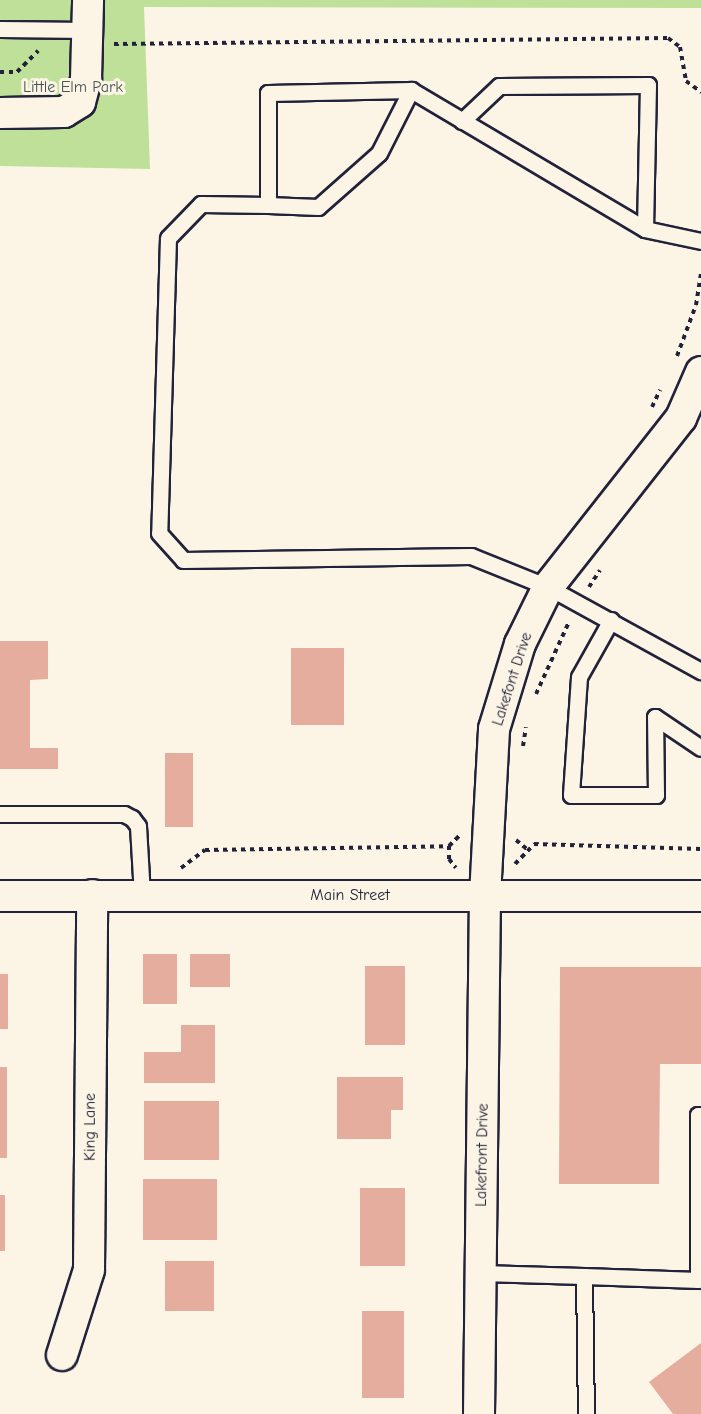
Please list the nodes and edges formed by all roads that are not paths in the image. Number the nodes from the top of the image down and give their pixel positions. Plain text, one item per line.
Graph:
1 (88, 0) edge
2 (0, 29) edge
3 (99, 37) junction
4 (411, 90) junction
5 (0, 113) edge
6 (462, 121) junction
7 (268, 205) junction
8 (645, 229) junction
9 (701, 241) edge
10 (701, 372) edge
11 (548, 587) junction
12 (611, 620) junction
13 (701, 670) edge
14 (701, 748) edge
15 (0, 814) edge
16 (142, 895) junction
17 (0, 896) edge
18 (92, 896) junction
19 (485, 896) junction
20 (701, 896) edge
21 (701, 1115) edge
22 (699, 1193) edge
23 (480, 1273) junction
24 (584, 1276) junction
25 (699, 1280) edge
26 (62, 1355) dead end
27 (479, 1414) edge
28 (586, 1414) edge

1 - 3 street
2 - 3 lane
3 - 5 street
4 - 6 lane
4 - 7 lane
4 - 7 lane
6 - 8 lane
6 - 8 lane
7 - 11 lane
8 - 9 lane
10 - 11 street, Lakefont Drive
11 - 12 lane
11 - 19 street, Lakefont Drive
12 - 13 lane
12 - 14 lane
15 - 16 lane
16 - 18 street, Main Street
16 - 19 street, Main Street
17 - 18 street, Main Street
18 - 26 street, King Lane
19 - 20 street, Main Street
19 - 23 street, Lakefront Drive
21 - 22 lane
22 - 25 lane
23 - 24 lane
23 - 27 street, Lakefront Drive
24 - 25 lane
24 - 28 lane

